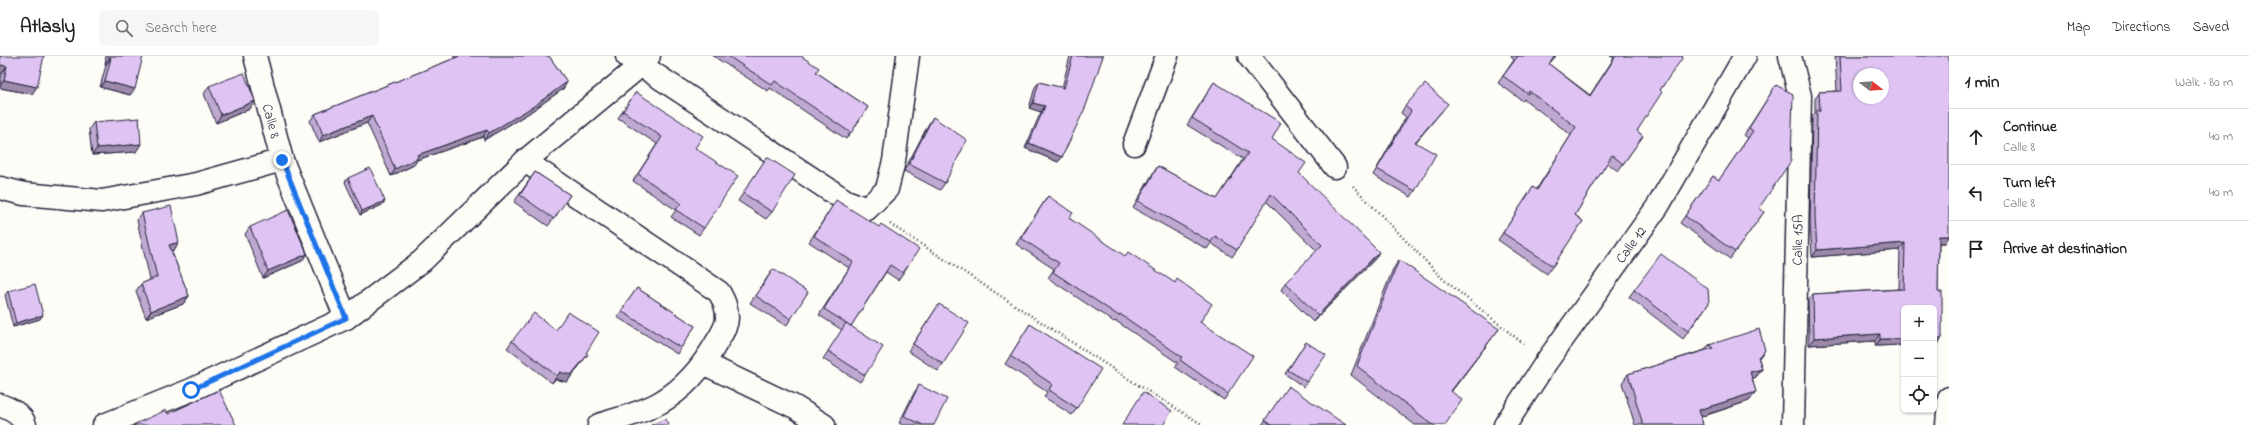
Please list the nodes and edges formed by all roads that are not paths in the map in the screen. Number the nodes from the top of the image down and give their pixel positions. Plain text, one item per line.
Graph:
1 (255, 56) edge
2 (908, 56) edge
3 (1167, 56) edge
4 (1249, 56) edge
5 (1745, 56) edge
6 (1790, 56) edge
7 (639, 59) edge
8 (1134, 144) dead end
9 (282, 160) junction
10 (525, 161) junction
11 (1335, 167) road end
12 (0, 188) edge
13 (346, 318) junction
14 (705, 364) junction
15 (1949, 398) edge
16 (0, 405) edge
17 (25, 425) edge
18 (104, 425) edge
19 (599, 425) edge
20 (824, 425) edge
21 (1505, 425) edge
22 (1793, 425) edge
23 (1947, 425) edge

1 - 9 street, Calle 8
2 - 7 street
3 - 8 street
4 - 11 street
5 - 21 street, Calle 12
6 - 22 street, Calle 15A
7 - 10 street
9 - 12 street
9 - 13 street, Calle 8
10 - 13 street
10 - 14 street
13 - 18 street
14 - 19 street
14 - 20 street
15 - 23 street
16 - 17 street

